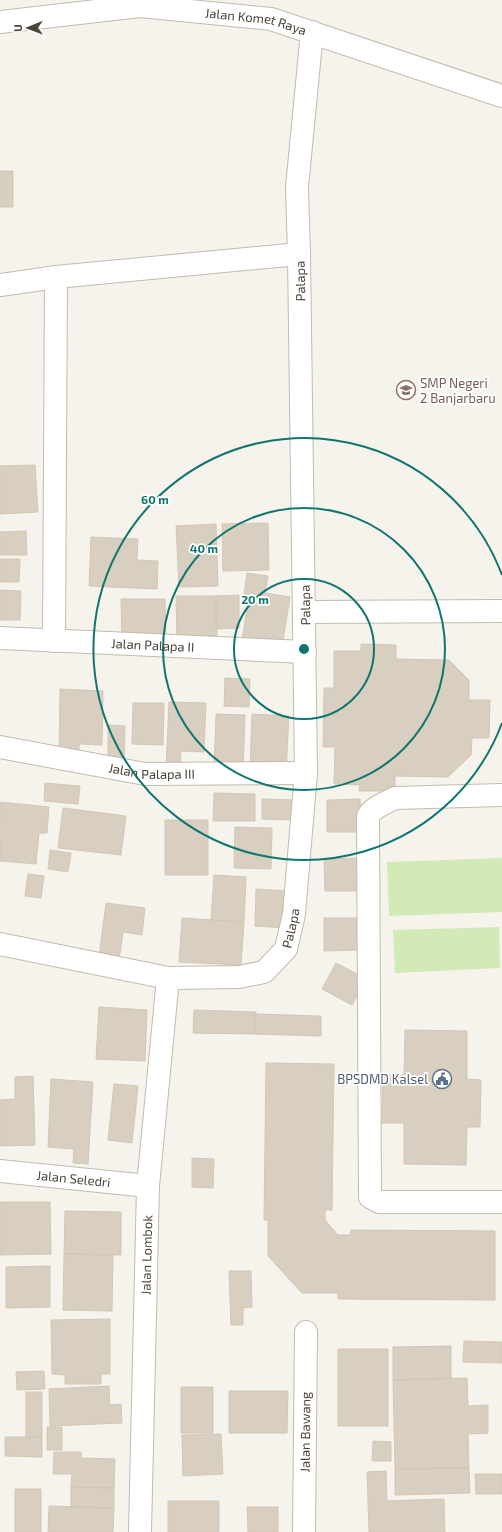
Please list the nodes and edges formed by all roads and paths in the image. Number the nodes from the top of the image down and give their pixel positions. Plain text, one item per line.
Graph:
1 (140, 3) edge
2 (0, 22) edge
3 (312, 32) junction
4 (502, 96) edge
5 (299, 254) junction
6 (56, 277) junction
7 (0, 285) edge
8 (502, 611) edge
9 (305, 612) junction
10 (0, 638) edge
11 (54, 641) junction
12 (305, 652) junction
13 (0, 748) edge
14 (306, 773) junction
15 (502, 795) edge
16 (0, 944) edge
17 (168, 978) junction
18 (0, 1171) edge
19 (148, 1186) junction
20 (502, 1202) edge
21 (306, 1332) dead end
22 (140, 1532) edge
23 (304, 1532) edge

1 - 2 street, Jalan Komet Raya
1 - 3 street, Jalan Komet Raya
3 - 4 street, Jalan Komet Raya
3 - 5 street, Palapa
5 - 6 street
5 - 9 street, Palapa
6 - 7 street
6 - 11 street
8 - 9 street
9 - 12 street, Palapa
10 - 11 street, Jalan Palapa II
11 - 12 street, Jalan Palapa II
12 - 14 street, Palapa
13 - 14 street, Jalan Palapa III
14 - 17 street, Palapa
15 - 20 street
16 - 17 street, Palapa
17 - 19 street, Jalan Lombok
18 - 19 street, Jalan Seledri
19 - 22 street, Jalan Lombok
21 - 23 street, Jalan Bawang

